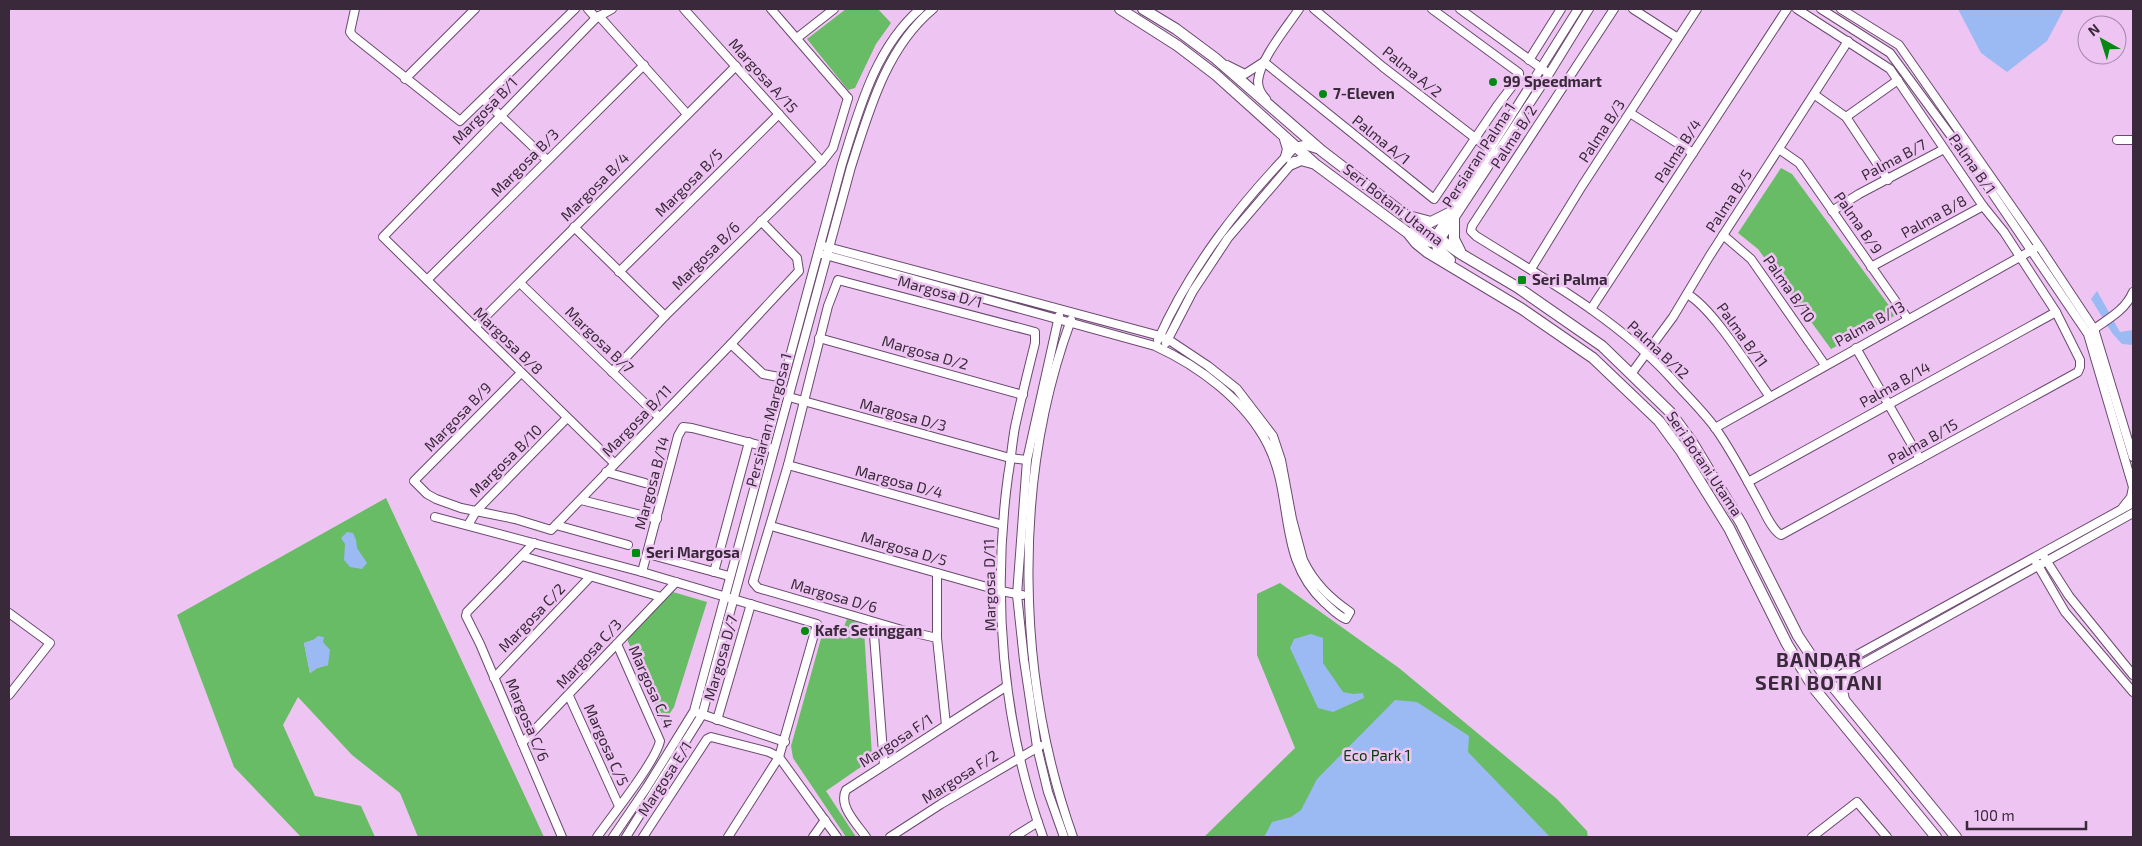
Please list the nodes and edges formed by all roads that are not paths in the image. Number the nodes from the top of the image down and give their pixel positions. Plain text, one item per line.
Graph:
1 (355, 9) edge
2 (475, 9) edge
3 (576, 9) edge
4 (588, 9) edge
5 (612, 9) edge
6 (684, 9) edge
7 (771, 9) edge
8 (834, 9) edge
9 (920, 9) edge
10 (933, 9) edge
11 (1120, 9) edge
12 (1143, 9) edge
13 (1300, 9) edge
14 (1314, 9) edge
15 (1432, 9) edge
16 (1561, 9) edge
17 (1578, 9) edge
18 (1589, 9) edge
19 (1614, 9) edge
20 (1634, 9) edge
21 (1697, 9) edge
22 (1788, 9) edge
23 (1797, 9) edge
24 (1821, 9) edge
25 (1841, 9) edge
26 (1465, 11) edge
27 (597, 17) junction
28 (797, 38) junction
29 (1678, 38) junction
30 (1848, 41) junction
31 (1215, 58) junction
32 (1529, 60) junction
33 (1264, 62) junction
34 (644, 66) junction
35 (736, 66) junction
36 (1541, 69) junction
37 (1549, 74) junction
38 (405, 79) junction
39 (1898, 80) junction
40 (1815, 95) junction
41 (848, 98) junction
42 (483, 99) junction
43 (862, 101) junction
44 (871, 103) junction
45 (1273, 108) junction
46 (1630, 113) junction
47 (687, 114) junction
48 (779, 114) junction
49 (500, 116) junction
50 (1846, 116) junction
51 (1299, 131) junction
52 (1284, 137) junction
53 (1476, 140) junction
54 (2117, 140) dead end
55 (2133, 140) edge
56 (1301, 148) junction
57 (1779, 149) junction
58 (1944, 149) junction
59 (1322, 151) junction
60 (1492, 151) junction
61 (1693, 153) junction
62 (547, 160) junction
63 (1289, 160) junction
64 (822, 162) junction
65 (1315, 164) junction
66 (1888, 180) junction
67 (1983, 206) junction
68 (1832, 211) junction
69 (1404, 214) junction
70 (1453, 216) junction
71 (761, 221) junction
72 (574, 227) junction
73 (1471, 231) joint
74 (1220, 232) junction
75 (1408, 233) junction
76 (1723, 235) junction
77 (834, 236) junction
78 (383, 237) joint
79 (1228, 238) junction
80 (1437, 240) junction
81 (2039, 246) junction
82 (831, 247) junction
83 (819, 249) junction
84 (842, 250) junction
85 (2031, 250) junction
86 (1461, 254) junction
87 (2020, 257) junction
88 (828, 260) junction
89 (1871, 267) junction
90 (1531, 268) junction
91 (1453, 269) junction
92 (619, 272) junction
93 (427, 280) junction
94 (520, 283) junction
95 (2133, 292) edge
96 (1687, 294) junction
97 (1591, 308) junction
98 (1173, 309) junction
99 (1060, 310) junction
100 (2056, 312) junction
101 (1073, 314) junction
102 (1180, 314) junction
103 (665, 316) junction
104 (1908, 319) junction
105 (1058, 320) junction
106 (1070, 324) junction
107 (2098, 327) junction
108 (475, 328) junction
109 (1035, 332) joint
110 (1160, 336) junction
111 (820, 338) junction
112 (1168, 339) junction
113 (731, 344) junction
114 (1159, 348) junction
115 (1856, 348) junction
116 (1646, 355) junction
117 (1825, 364) junction
118 (521, 372) junction
119 (612, 372) junction
120 (2078, 372) joint
121 (1631, 374) junction
122 (784, 378) junction
123 (1023, 395) junction
124 (789, 397) junction
125 (1770, 397) junction
126 (803, 402) junction
127 (1888, 404) junction
128 (659, 417) junction
129 (567, 418) junction
130 (1262, 427) junction
131 (1715, 428) junction
132 (1275, 439) junction
133 (749, 442) junction
134 (1268, 444) junction
135 (766, 447) junction
136 (776, 449) junction
137 (2133, 457) edge
138 (1010, 458) junction
139 (1027, 460) junction
140 (1920, 460) junction
141 (614, 463) junction
142 (788, 465) junction
143 (606, 472) junction
144 (1748, 482) junction
145 (645, 483) dead end
146 (2133, 487) edge
147 (581, 500) junction
148 (2133, 502) edge
149 (2122, 508) junction
150 (477, 510) junction
151 (2133, 513) edge
152 (436, 517) dead end
153 (657, 519) junction
154 (468, 525) junction
155 (556, 525) junction
156 (1003, 525) junction
157 (771, 526) junction
158 (1781, 535) joint
159 (534, 543) junction
160 (628, 545) dead end
161 (2042, 553) junction
162 (648, 554) junction
163 (522, 556) junction
164 (2033, 558) junction
165 (2046, 561) junction
166 (2037, 566) junction
167 (642, 572) junction
168 (714, 572) junction
169 (937, 573) junction
170 (729, 576) junction
171 (590, 577) junction
172 (676, 582) junction
173 (1001, 591) junction
174 (1017, 595) junction
175 (1029, 596) junction
176 (661, 597) junction
177 (724, 597) junction
178 (733, 599) junction
179 (751, 604) junction
180 (9, 612) edge
181 (873, 622) junction
182 (937, 638) junction
183 (617, 644) junction
184 (1809, 652) junction
185 (1793, 654) junction
186 (1839, 670) junction
187 (2133, 675) edge
188 (494, 678) junction
189 (1826, 678) junction
190 (1007, 686) junction
191 (2133, 692) edge
192 (9, 693) edge
193 (569, 696) junction
194 (1822, 698) junction
195 (1844, 701) junction
196 (694, 711) junction
197 (702, 715) junction
198 (717, 720) junction
199 (946, 725) junction
200 (785, 742) junction
201 (522, 743) junction
202 (1047, 745) junction
203 (1037, 747) junction
204 (1020, 756) junction
205 (779, 757) junction
206 (884, 765) junction
207 (619, 806) junction
208 (825, 820) junction
209 (1038, 822) junction
210 (562, 837) edge
211 (596, 837) edge
212 (613, 837) edge
213 (626, 837) edge
214 (643, 837) edge
215 (728, 837) edge
216 (813, 837) edge
217 (837, 837) edge
218 (866, 837) edge
219 (890, 837) edge
220 (1014, 837) edge
221 (1043, 837) edge
222 (1064, 837) edge
223 (1073, 837) edge
224 (1812, 837) edge
225 (1887, 837) edge
226 (1936, 837) edge
227 (1956, 837) edge

1 - 38 street
2 - 38 street
3 - 42 street
4 - 27 street
5 - 27 street, Margosa B/1
6 - 35 street, Margosa A/15
7 - 28 street
8 - 28 street
9 - 43 street, Persiaran Margosa 1
10 - 44 street, Persiaran Margosa 1
11 - 52 main road, Seri Botani Utama
12 - 31 main road, Seri Botani Utama
13 - 33 street
14 - 53 street, Palma A/2
15 - 53 street
16 - 32 street
17 - 36 street
18 - 37 street, Persiaran Palma 1
19 - 73 street, Palma B/2
20 - 29 street
21 - 29 street, Palma B/3
22 - 61 street, Palma B/4
23 - 30 street, Palma B/1
24 - 85 street
25 - 81 street
26 - 32 street
27 - 34 street
27 - 49 street, Margosa B/1
28 - 41 street
29 - 46 street, Palma B/3
30 - 39 street, Palma B/1
30 - 40 street, Palma B/5
31 - 33 street
31 - 45 main road, Seri Botani Utama
32 - 36 street
33 - 45 street
33 - 53 street, Palma A/1
34 - 47 street
34 - 62 street, Margosa B/3
35 - 47 street, Margosa B/4
35 - 48 street, Margosa A/15
36 - 37 street
36 - 60 street
37 - 60 street, Persiaran Palma 1
38 - 42 street
39 - 50 street
39 - 58 street, Palma B/1
40 - 50 street
40 - 57 street, Palma B/5
41 - 43 street
41 - 64 street, Margosa B/6
42 - 49 street
43 - 44 street
43 - 83 street, Persiaran Margosa 1
44 - 77 street, Persiaran Margosa 1
45 - 51 main road, Seri Botani Utama
46 - 61 street
46 - 90 street, Palma B/3
47 - 72 street, Margosa B/4
48 - 64 street, Margosa A/15
48 - 92 street, Margosa B/5
49 - 62 street
49 - 78 street, Margosa B/1
50 - 66 street
51 - 56 street
51 - 59 main road, Seri Botani Utama
52 - 56 main road, Seri Botani Utama
52 - 63 main road
53 - 60 street, Palma A/2
54 - 55 street
56 - 59 street
56 - 63 street
56 - 65 main road, Seri Botani Utama
57 - 68 street, Palma B/9
57 - 76 street, Palma B/5
58 - 66 street, Palma B/7
58 - 67 street, Palma B/1
59 - 69 main road, Seri Botani Utama
60 - 70 street, Persiaran Palma 1
61 - 97 street, Palma B/4
62 - 93 street, Margosa B/3
63 - 65 main road
63 - 74 street
63 - 79 street
64 - 71 street, Margosa B/6
65 - 75 main road, Seri Botani Utama
66 - 68 street, Palma B/7
67 - 87 street, Palma B/1
67 - 89 street, Palma B/8
68 - 89 street, Palma B/9
69 - 70 main road
69 - 80 main road, Seri Botani Utama
70 - 80 street, Persiaran Palma 1
70 - 86 main road
71 - 103 street, Margosa B/6
71 - 113 street, Margosa B/11
72 - 92 street
72 - 94 street, Margosa B/4
73 - 90 street, Palma B/12
74 - 79 street
74 - 98 street
75 - 80 main road
75 - 91 main road, Seri Botani Utama
76 - 96 street, Palma B/5
76 - 117 street, Palma B/10
77 - 82 street, Persiaran Margosa 1
77 - 84 street
78 - 93 street, Margosa B/8
79 - 102 street
80 - 86 main road, Seri Botani Utama
80 - 91 main road
81 - 85 street, Palma B/13
81 - 107 street
82 - 83 street
82 - 84 street
82 - 88 street, Persiaran Margosa 1
83 - 88 street
83 - 122 street, Persiaran Margosa 1
84 - 99 street
85 - 87 street, Palma B/13
85 - 146 street
86 - 121 main road, Seri Botani Utama
87 - 100 street, Palma B/1
87 - 104 street, Palma B/13
88 - 105 street
88 - 124 street, Persiaran Margosa 1
89 - 104 street, Palma B/9
90 - 97 street, Palma B/12
91 - 185 main road, Seri Botani Utama
92 - 103 street
93 - 108 street, Margosa B/8
94 - 108 street, Margosa B/4
94 - 119 street, Margosa B/7
95 - 107 street
96 - 116 street, Palma B/5
96 - 125 street, Palma B/11
97 - 116 street, Palma B/12
98 - 102 street
98 - 110 street
99 - 101 street
99 - 105 street
100 - 120 street, Palma B/1
100 - 127 street, Palma B/14
101 - 106 street
101 - 110 street
102 - 112 street
103 - 119 street, Margosa B/6
104 - 115 street, Palma B/13
105 - 106 street
105 - 139 street
106 - 114 street
106 - 175 street
107 - 137 street
108 - 118 street, Margosa B/8
109 - 111 street, Margosa D/1
109 - 123 street, Margosa D/11
110 - 112 street
110 - 114 street
111 - 123 street, Margosa D/2
111 - 126 street
112 - 114 street
112 - 130 street
113 - 122 street
113 - 128 street, Margosa B/11
114 - 130 street
115 - 117 street, Palma B/13
115 - 127 street
116 - 121 street, Palma B/5
116 - 131 street, Palma B/12
117 - 125 street, Palma B/13
118 - 129 street, Margosa B/8
118 - 150 street, Margosa B/9
119 - 128 street, Margosa B/7
120 - 140 street, Palma B/15
121 - 184 main road, Seri Botani Utama
122 - 135 street, Persiaran Margosa 1
123 - 138 street, Margosa D/11
124 - 126 street, Margosa D/3
124 - 136 street, Persiaran Margosa 1
125 - 131 street, Palma B/13
126 - 138 street, Margosa D/3
126 - 142 street
127 - 140 street
127 - 144 street, Palma B/14
128 - 141 street, Margosa B/11
129 - 141 street, Margosa B/8
129 - 150 street, Margosa B/10
130 - 132 street
130 - 134 street
131 - 144 street, Palma B/12
132 - 134 street
132 - 134 street
133 - 135 street, Margosa B/14
133 - 153 street, Margosa B/14
133 - 168 street
135 - 136 street, Margosa B/14
135 - 170 street, Persiaran Margosa 1
136 - 178 street, Persiaran Margosa 1
138 - 139 street, Margosa D/3
138 - 156 street, Margosa D/11
139 - 174 street
140 - 158 street, Palma B/15
141 - 143 street, Margosa B/11
142 - 156 street, Margosa D/4
142 - 157 street
143 - 145 street
143 - 147 street, Margosa B/11
144 - 158 street, Palma B/12
146 - 149 street
147 - 153 street
147 - 155 street, Margosa B/11
148 - 149 street
149 - 161 street
150 - 154 street, Margosa B/10
150 - 155 street
151 - 165 street
152 - 154 street
153 - 162 street, Margosa B/14
154 - 159 street
155 - 160 street
156 - 173 street, Margosa D/11
157 - 169 street, Margosa D/5
157 - 181 street, Margosa D/6
159 - 163 street
159 - 167 street
161 - 164 street
161 - 165 street
162 - 167 street, Margosa B/14
162 - 168 street
163 - 171 street
163 - 188 street, Margosa C/6
164 - 166 street
164 - 186 street
165 - 166 street
165 - 187 street
166 - 186 street
166 - 191 street
167 - 172 street
168 - 170 street
169 - 173 street, Margosa D/5
169 - 182 street
170 - 177 street, Persiaran Margosa 1
171 - 176 street
171 - 188 street, Margosa C/2
172 - 176 street, Margosa C/3
172 - 177 street
173 - 174 street, Margosa D/5
173 - 190 street, Margosa D/11
174 - 175 street, Margosa D/5
174 - 203 street
175 - 202 street
176 - 183 street, Margosa C/3
177 - 178 street
177 - 196 street, Persiaran Margosa 1
178 - 179 street
178 - 197 street, Persiaran Margosa 1
179 - 198 street, Margosa D/7
179 - 200 street
180 - 192 street
181 - 182 street, Margosa D/6
181 - 206 street
182 - 199 street
183 - 193 street, Margosa C/3
183 - 207 street, Margosa C/4
184 - 186 main road
184 - 189 main road, Seri Botani Utama
185 - 189 main road
185 - 194 main road, Seri Botani Utama
186 - 189 street
186 - 195 main road
188 - 201 street, Margosa C/6
189 - 194 main road
189 - 195 main road, Seri Botani Utama
190 - 199 street, Margosa F/1
190 - 204 street, Margosa D/11
193 - 201 street, Margosa C/3
193 - 207 street, Margosa C/5
194 - 226 main road, Seri Botani Utama
195 - 227 main road, Seri Botani Utama
196 - 197 street
196 - 212 street, Persiaran Margosa 1
197 - 198 street
197 - 213 street, Persiaran Margosa 1
198 - 200 street
199 - 206 street, Margosa F/1
200 - 205 street
201 - 210 street, Margosa C/6
202 - 203 street, Margosa F/2
202 - 223 street
203 - 204 street, Margosa F/2
203 - 222 street
204 - 209 street, Margosa D/11
204 - 219 street, Margosa F/2
205 - 208 street
205 - 214 street, Margosa E/1
205 - 215 street
206 - 218 street, Margosa F/1
207 - 211 street
208 - 216 street
208 - 217 street
209 - 220 street
209 - 221 street, Margosa D/11
224 - 225 street

